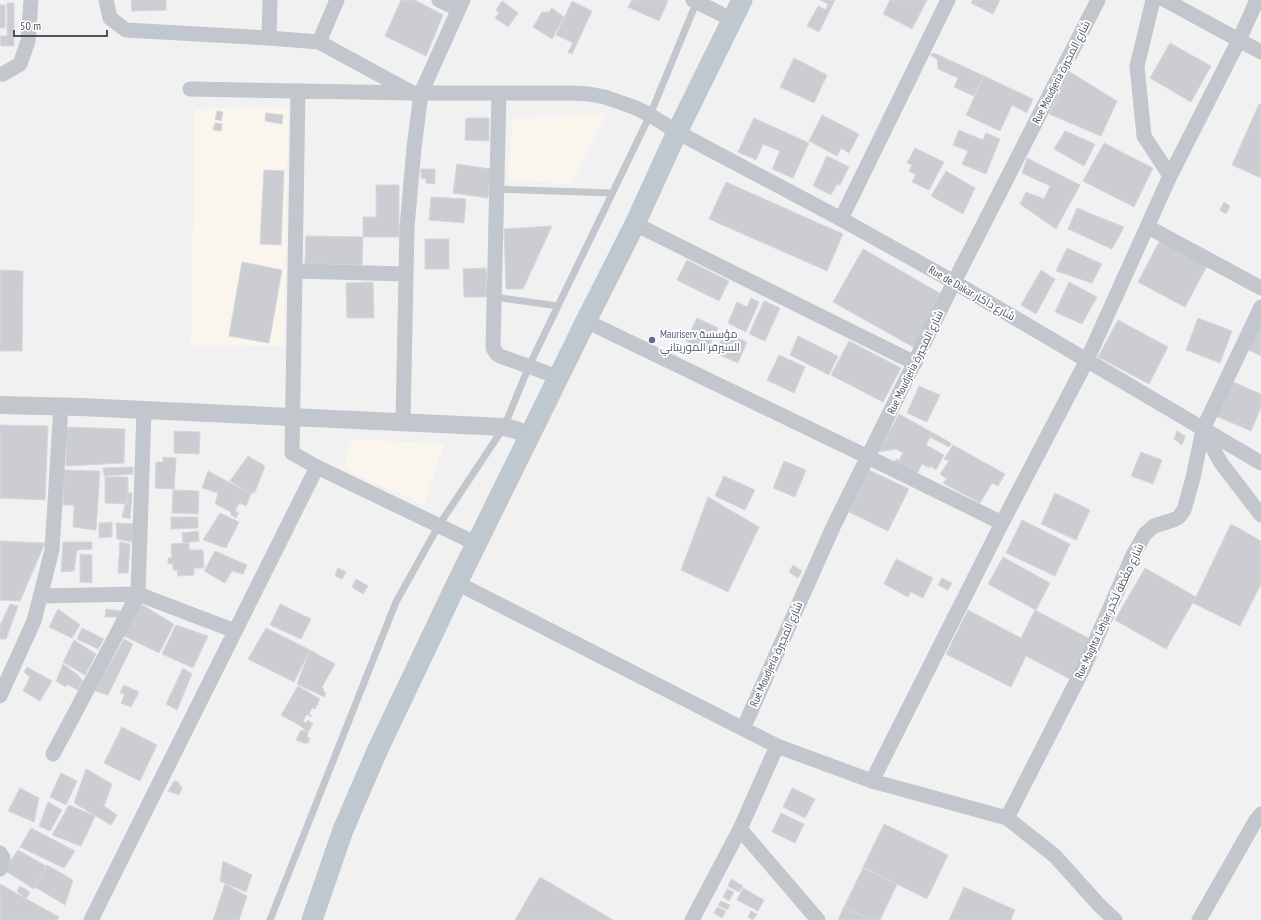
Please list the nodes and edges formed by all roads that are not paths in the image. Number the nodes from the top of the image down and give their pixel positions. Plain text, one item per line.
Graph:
1 (31, 0) edge
2 (106, 0) edge
3 (270, 0) edge
4 (336, 0) edge
5 (439, 0) edge
6 (742, 0) edge
7 (948, 0) edge
8 (1098, 0) edge
9 (1153, 0) edge
10 (1165, 0) edge
11 (1256, 0) edge
12 (696, 1) edge
13 (460, 4) edge
14 (733, 20) junction
15 (269, 38) junction
16 (1239, 40) junction
17 (319, 42) junction
18 (1261, 52) edge
19 (0, 74) edge
20 (190, 89) dead end
21 (298, 91) junction
22 (416, 93) junction
23 (499, 93) junction
24 (650, 115) junction
25 (677, 132) junction
26 (1170, 176) junction
27 (497, 189) junction
28 (612, 193) junction
29 (841, 219) junction
30 (635, 224) junction
31 (1148, 227) junction
32 (295, 271) junction
33 (406, 274) junction
34 (954, 282) junction
35 (1261, 288) edge
36 (494, 297) junction
37 (558, 306) junction
38 (1261, 307) edge
39 (586, 321) junction
40 (1087, 360) junction
41 (915, 363) junction
42 (529, 366) junction
43 (558, 377) junction
44 (0, 405) edge
45 (61, 406) junction
46 (144, 410) junction
47 (292, 417) junction
48 (403, 422) junction
49 (504, 427) junction
50 (1202, 429) junction
51 (530, 436) junction
52 (868, 457) junction
53 (1261, 463) edge
54 (317, 467) junction
55 (1261, 515) edge
56 (1002, 524) junction
57 (438, 525) junction
58 (477, 544) junction
59 (457, 583) junction
60 (138, 594) junction
61 (40, 596) junction
62 (235, 631) junction
63 (0, 696) edge
64 (743, 729) junction
65 (777, 746) junction
66 (52, 754) dead end
67 (872, 781) junction
68 (1259, 814) edge
69 (1006, 818) junction
70 (740, 829) junction
71 (0, 853) edge
72 (0, 869) edge
73 (91, 920) edge
74 (270, 920) edge
75 (312, 920) edge
76 (692, 920) edge
77 (818, 920) edge
78 (1115, 920) edge
79 (1199, 920) edge

1 - 19 street
2 - 15 street
3 - 15 street
4 - 17 street
5 - 13 street
6 - 14 main road
7 - 29 street
8 - 34 street, Rue Moudjeria شارع المجيرة
9 - 26 street
10 - 16 street
11 - 16 street
12 - 14 street
12 - 24 lane
13 - 22 street
14 - 25 main road
15 - 17 street
16 - 18 street
16 - 26 street
17 - 22 street
20 - 21 street, Rue de Dakar شارع داكار
21 - 22 street, Rue de Dakar شارع داكار
21 - 32 street
22 - 23 street, Rue de Dakar شارع داكار
22 - 33 street
23 - 24 street, Rue de Dakar شارع داكار
23 - 27 street
24 - 25 street, Rue de Dakar شارع داكار
24 - 28 lane
25 - 29 street, Rue de Dakar شارع داكار
25 - 30 main road
26 - 31 street
27 - 28 lane
27 - 36 street
28 - 37 lane
29 - 34 street, Rue de Dakar شارع داكار
30 - 39 main road
30 - 41 street
31 - 35 street
31 - 40 street
32 - 33 street
32 - 47 street
33 - 48 street
34 - 40 street, Rue de Dakar شارع داكار
34 - 41 street, Rue Moudjeria شارع المجيرة
36 - 37 lane
36 - 42 street
37 - 42 lane
38 - 50 street, Rue Maghta Lehjar شارع مِغْطَة لَحْجَر
39 - 43 main road
39 - 52 street
40 - 50 street, Rue de Dakar شارع داكار
40 - 56 street
41 - 52 street, Rue Moudjeria شارع المجيرة
42 - 43 street
42 - 49 lane
43 - 51 main road
44 - 45 street
45 - 46 street
45 - 61 street
46 - 47 street
46 - 60 street
47 - 48 street
47 - 54 street
48 - 49 street
49 - 51 street
49 - 57 lane
50 - 53 street, Rue de Dakar شارع داكار
50 - 55 street
50 - 69 street, Rue Maghta Lehjar شارع مِغْطَة لَحْجَر
51 - 58 main road
52 - 56 street
52 - 64 street, Rue Moudjeria شارع المجيرة
54 - 57 street
54 - 62 street
56 - 67 street
57 - 58 street
57 - 74 lane
58 - 59 main road
59 - 64 street
59 - 75 main road
60 - 61 street
60 - 62 street
60 - 66 street
61 - 63 street
62 - 73 street
64 - 65 street
65 - 67 street
65 - 70 street
67 - 69 street
68 - 79 street
69 - 78 street
70 - 76 street
70 - 77 street
71 - 72 street

